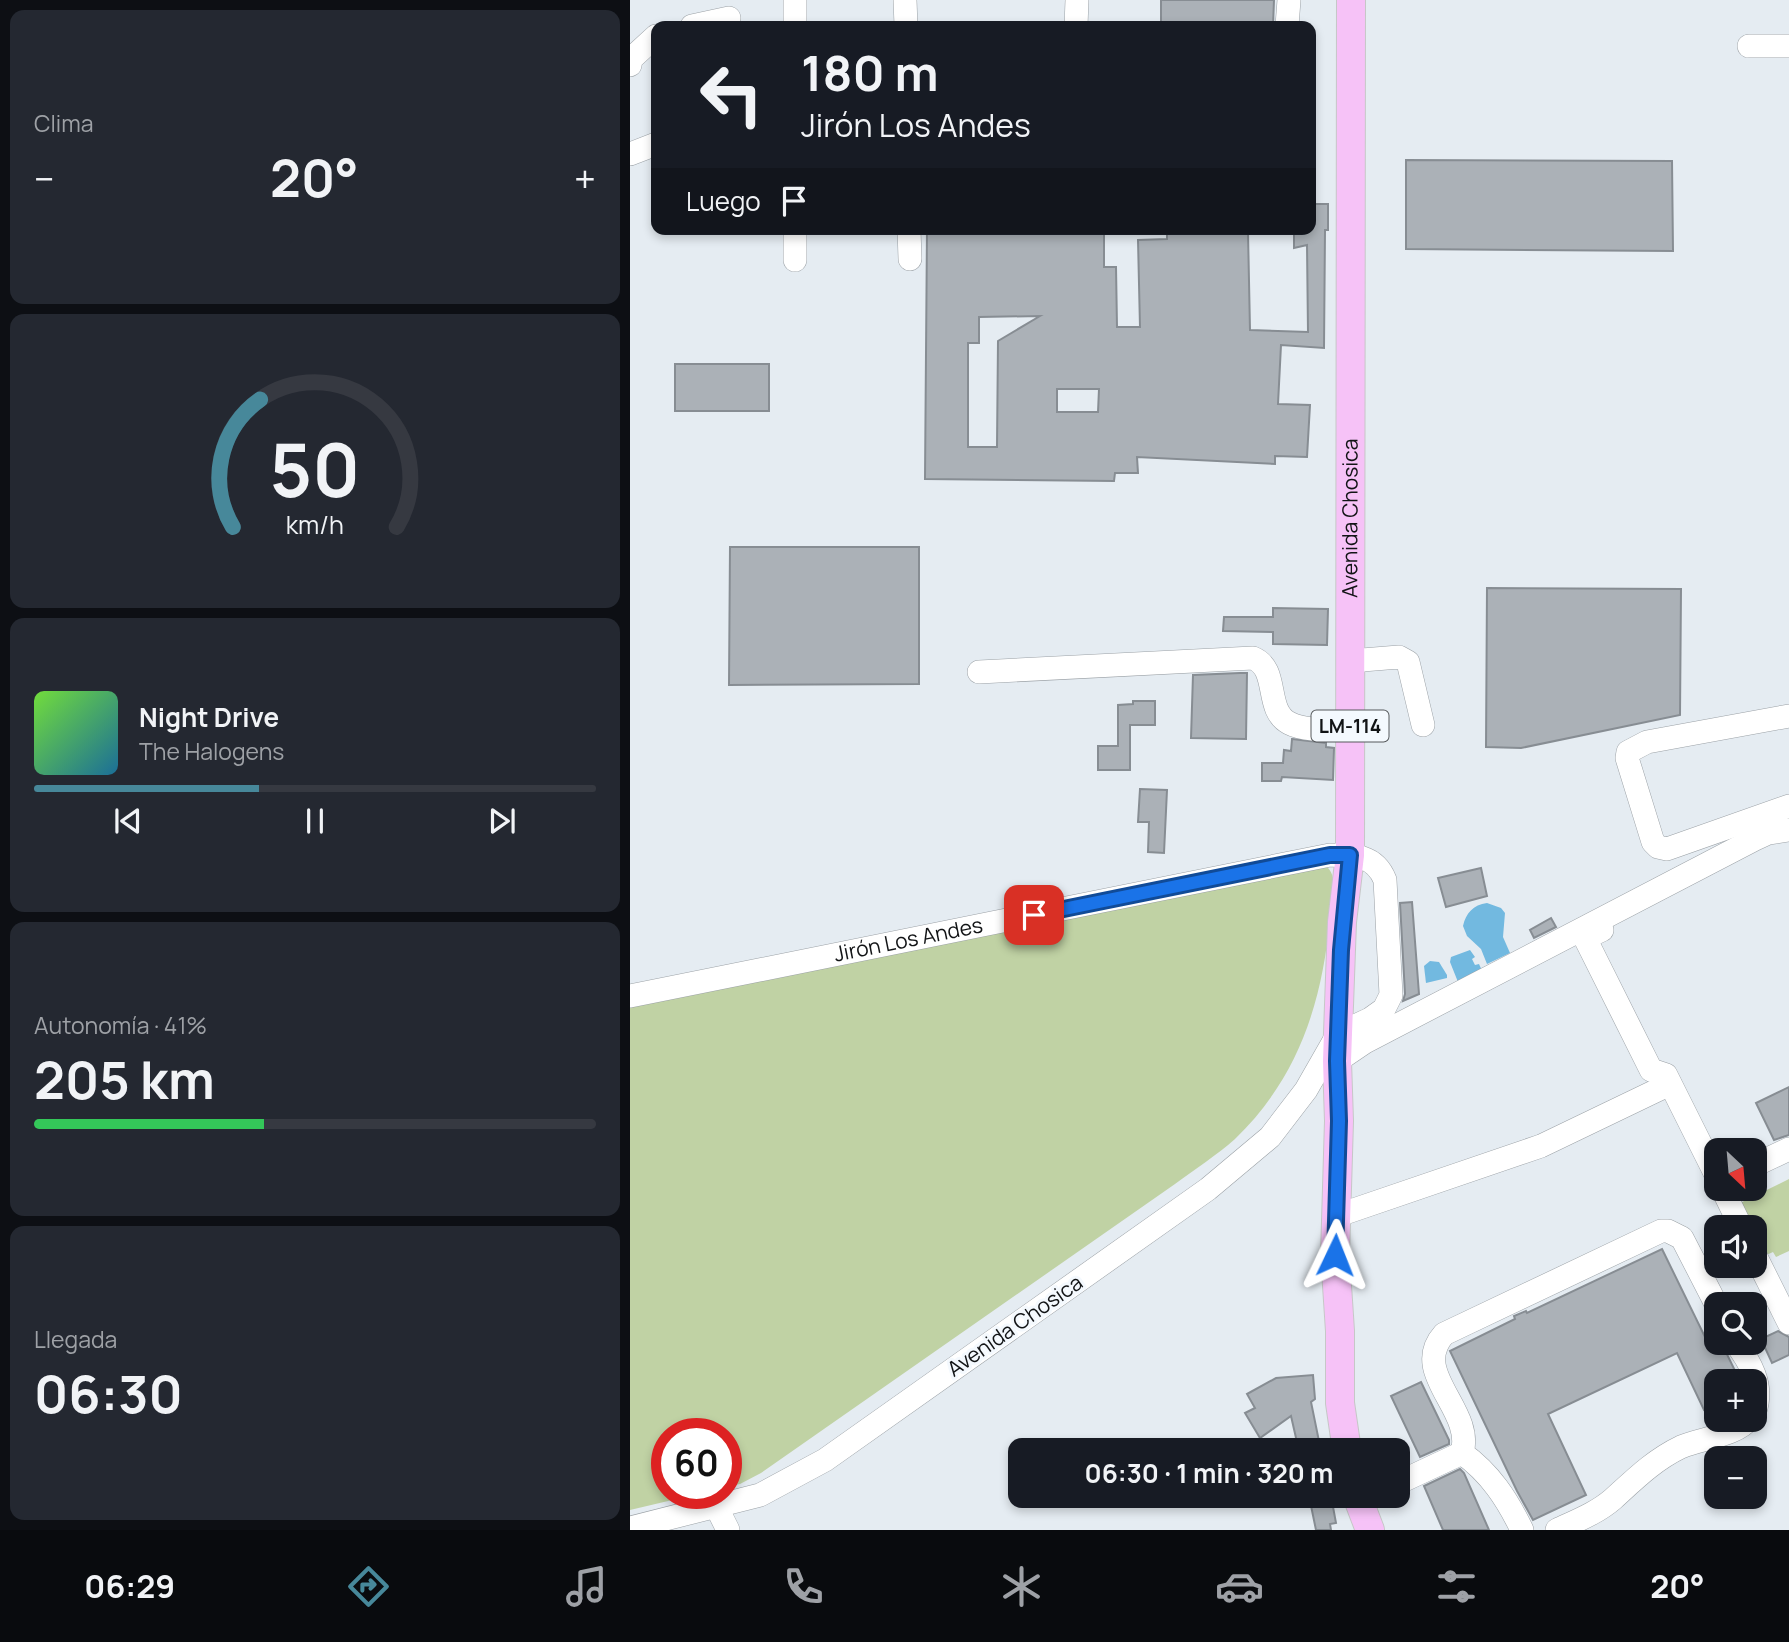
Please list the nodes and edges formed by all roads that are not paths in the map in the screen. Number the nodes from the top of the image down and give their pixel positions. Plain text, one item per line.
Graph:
1 (795, 0) edge
2 (905, 0) edge
3 (1077, 0) edge
4 (1289, 0) edge
5 (1351, 0) edge
6 (729, 18) dead end
7 (715, 21) edge
8 (795, 21) edge
9 (905, 21) edge
10 (1076, 21) edge
11 (1287, 21) edge
12 (651, 41) edge
13 (1749, 46) dead end
14 (1789, 46) edge
15 (630, 65) edge
16 (651, 146) edge
17 (630, 154) edge
18 (795, 235) edge
19 (909, 235) edge
20 (910, 259) dead end
21 (795, 260) dead end
22 (1350, 660) junction
23 (979, 672) dead end
24 (1789, 716) edge
25 (1423, 724) dead end
26 (1350, 729) junction
27 (1789, 806) edge
28 (1789, 830) edge
29 (1350, 855) junction
30 (1598, 921) junction
31 (630, 996) edge
32 (1337, 1047) junction
33 (1670, 1084) junction
34 (1789, 1149) edge
35 (1704, 1151) edge
36 (1768, 1159) edge
37 (1336, 1216) junction
38 (1766, 1278) edge
39 (1710, 1292) edge
40 (1789, 1323) edge
41 (1728, 1432) edge
42 (1345, 1438) edge
43 (1462, 1453) junction
44 (1410, 1477) edge
45 (742, 1500) edge
46 (1362, 1508) edge
47 (704, 1509) edge
48 (718, 1509) edge
49 (630, 1528) edge
50 (728, 1530) edge
51 (1370, 1530) edge
52 (1522, 1530) edge
53 (1557, 1530) edge

1 - 8 street
2 - 9 street
3 - 10 street
4 - 11 street
5 - 22 main road, Avenida Chosica / LM-114
6 - 7 street
12 - 15 street
13 - 14 street
16 - 17 street
18 - 21 street
19 - 20 street
22 - 25 street
22 - 26 main road, Avenida Chosica / LM-114
23 - 26 street
24 - 27 street
26 - 29 main road, Avenida Chosica / LM-114
28 - 30 street
29 - 31 street, Jirón Los Andes
29 - 32 main road, Avenida Chosica / LM-114
29 - 32 street
30 - 32 street
30 - 33 street
32 - 37 main road, Avenida Chosica / LM-114
32 - 45 street, Avenida Chosica
33 - 35 street
33 - 37 street
34 - 36 street
37 - 42 main road, Avenida Chosica / LM-114
38 - 40 street
39 - 43 street
41 - 53 street
43 - 44 street
43 - 52 street
46 - 51 main road
47 - 49 street, Avenida Chosica
48 - 50 street

